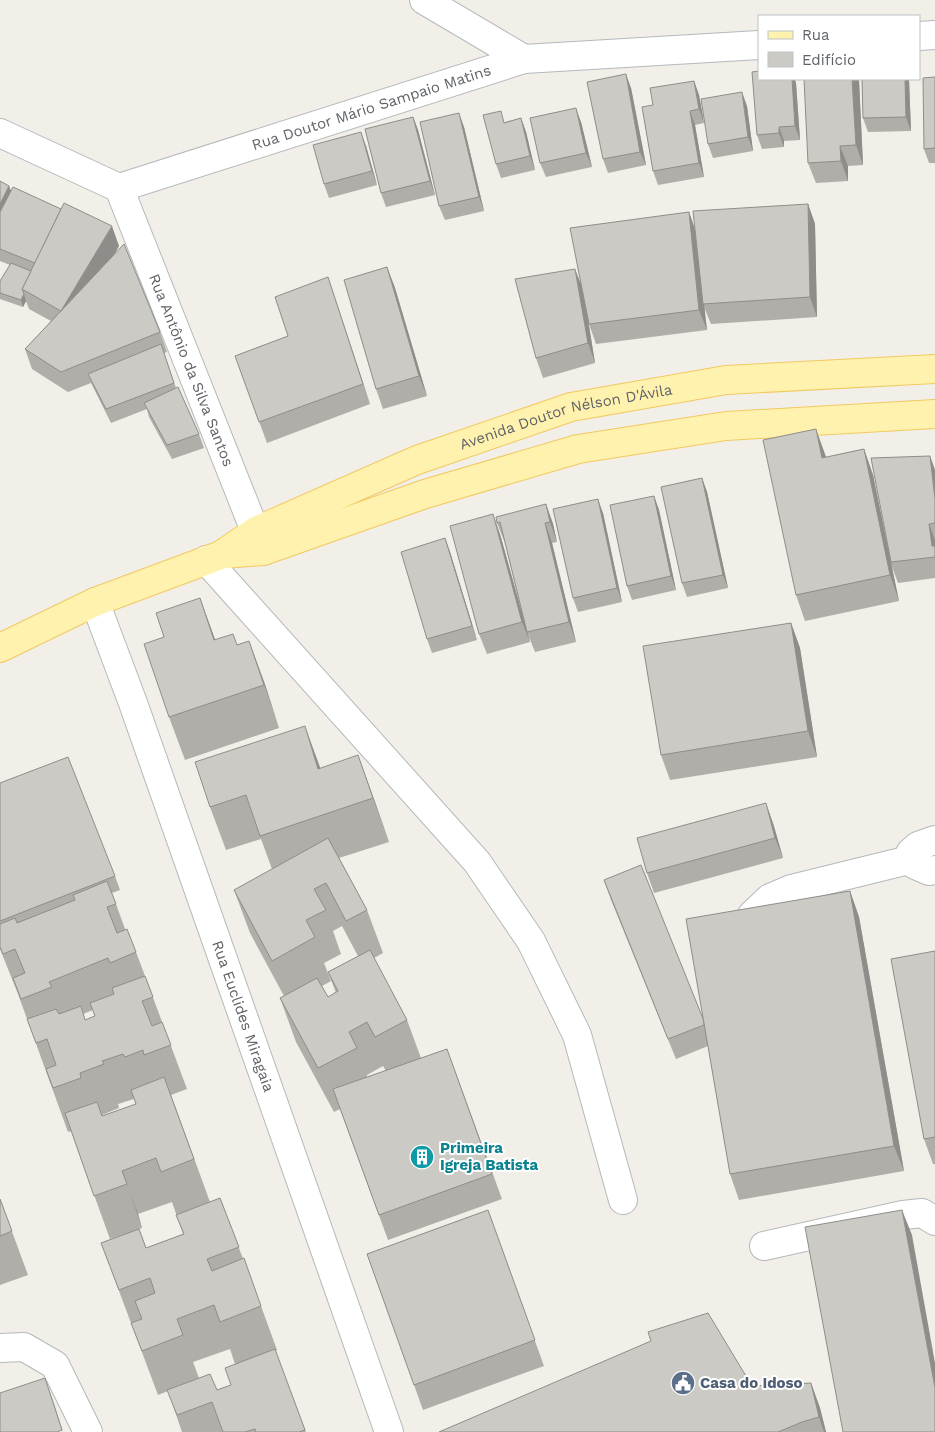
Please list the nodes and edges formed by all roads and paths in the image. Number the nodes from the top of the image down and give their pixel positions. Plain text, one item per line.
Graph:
1 (424, 0) edge
2 (935, 35) edge
3 (920, 36) edge
4 (758, 45) edge
5 (524, 59) junction
6 (0, 134) edge
7 (119, 188) junction
8 (935, 369) edge
9 (935, 414) edge
10 (260, 541) junction
11 (213, 557) junction
12 (94, 602) junction
13 (0, 648) edge
14 (935, 840) edge
15 (924, 865) edge
16 (752, 915) edge
17 (623, 1200) dead end
18 (935, 1221) edge
19 (764, 1246) dead end
20 (0, 1348) edge
21 (88, 1432) edge
22 (389, 1432) edge

1 - 5 street
2 - 3 street
4 - 5 street, Rua Doutor Mário Sampaio Matins
5 - 7 street, Rua Doutor Mário Sampaio Matins
6 - 7 street
7 - 10 street, Rua Antônio da Silva Santos
8 - 10 main road, Avenida Doutor Nélson D'Ávila
9 - 10 main road, Avenida Doutor Nélson D'Ávila
10 - 11 main road, Avenida Doutor Nélson D'Ávila
11 - 12 main road, Avenida Doutor Nélson D'Ávila
11 - 17 street
12 - 13 main road, Avenida Doutor Nélson D'Ávila
12 - 22 street, Rua Euclides Miragaia
14 - 15 street
15 - 16 street
18 - 19 street
20 - 21 street

